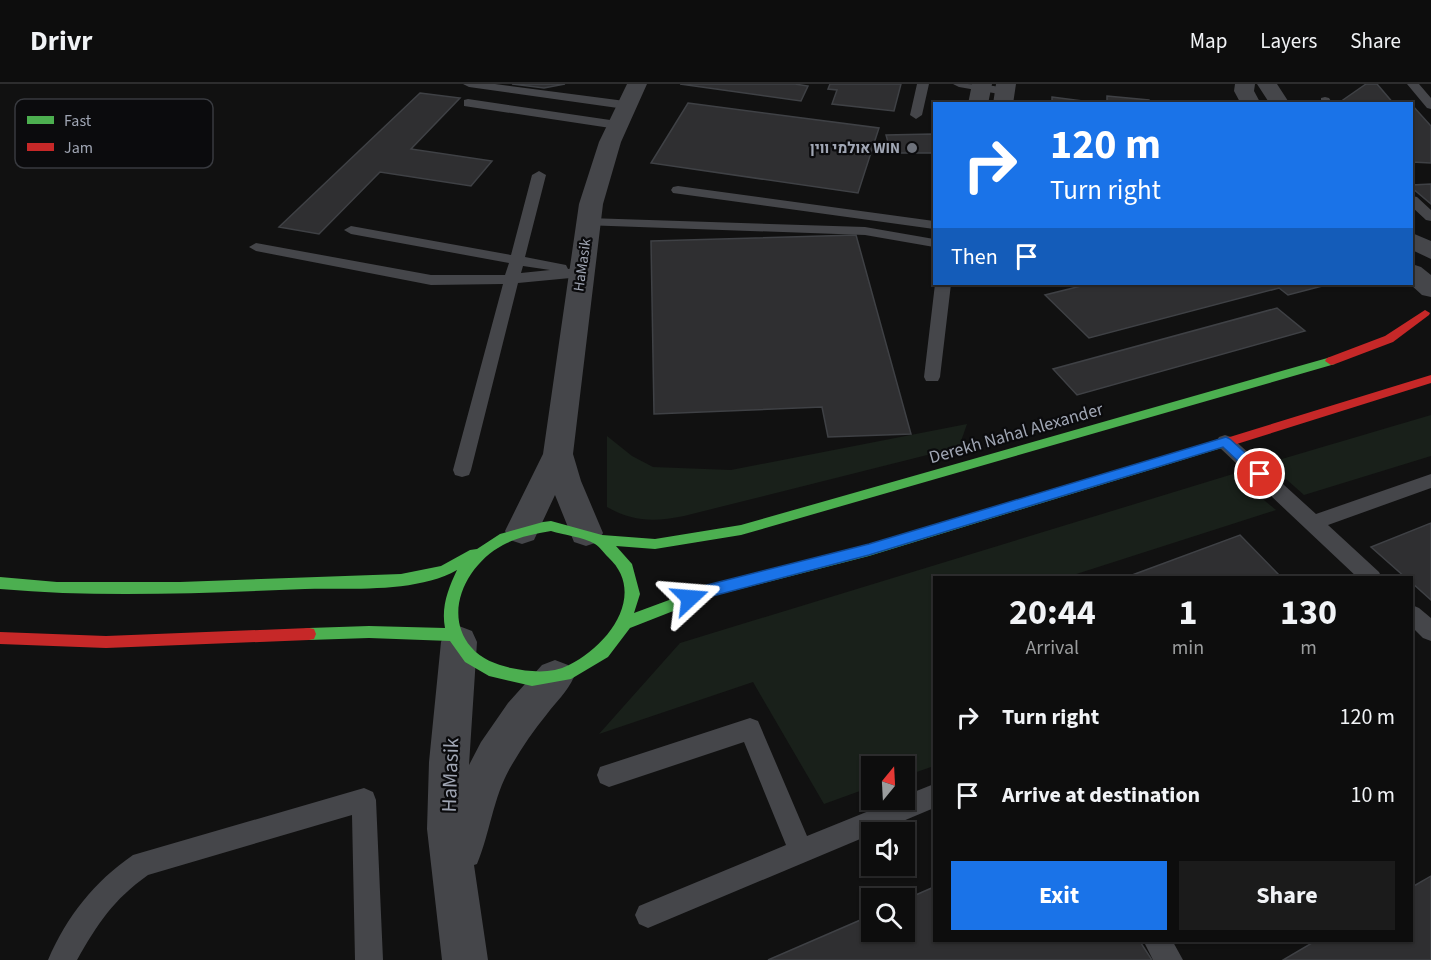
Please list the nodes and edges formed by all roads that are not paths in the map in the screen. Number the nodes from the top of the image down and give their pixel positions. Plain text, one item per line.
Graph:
1 (469, 84) edge
2 (580, 84) edge
3 (923, 84) edge
4 (959, 84) edge
5 (1413, 84) edge
6 (980, 92) edge
7 (1005, 93) edge
8 (569, 98) junction
9 (468, 103) dead end
10 (626, 105) edge
11 (1431, 105) edge
12 (916, 116) dead end
13 (538, 175) dead end
14 (678, 189) dead end
15 (1413, 201) edge
16 (1431, 217) edge
17 (588, 222) junction
18 (933, 225) edge
19 (351, 230) dead end
20 (1413, 241) edge
21 (933, 243) edge
22 (256, 247) dead end
23 (1431, 252) edge
24 (517, 260) junction
25 (580, 272) junction
26 (1413, 274) edge
27 (512, 279) junction
28 (943, 285) edge
29 (1429, 305) edge
30 (933, 377) dead end
31 (1431, 379) edge
32 (1226, 442) junction
33 (558, 454) junction
34 (462, 470) dead end
35 (1431, 481) edge
36 (1313, 523) junction
37 (522, 531) junction
38 (595, 536) junction
39 (482, 551) junction
40 (1370, 576) edge
41 (0, 584) edge
42 (626, 623) junction
43 (0, 638) edge
44 (456, 639) junction
45 (555, 677) junction
46 (609, 775) dead end
47 (933, 796) edge
48 (801, 851) junction
49 (459, 907) junction
50 (648, 915) dead end
51 (1157, 942) edge
52 (62, 960) edge
53 (369, 960) edge
54 (465, 960) edge
55 (1169, 960) edge

1 - 8 lane
2 - 8 lane
3 - 12 lane
4 - 6 lane
5 - 11 lane
6 - 7 lane
8 - 10 lane
9 - 10 lane
10 - 17 street, HaMasik
13 - 24 lane
14 - 18 lane
15 - 16 lane
17 - 21 lane
17 - 25 street, HaMasik
19 - 24 lane
20 - 23 street
22 - 27 lane
24 - 25 lane
24 - 27 lane
25 - 27 lane
25 - 33 street, HaMasik
26 - 29 street
27 - 34 lane
28 - 30 lane
29 - 38 street, Derekh Nahal Alexander
31 - 32 street
32 - 36 lane
32 - 42 street
33 - 37 street, HaMasik
33 - 38 street, HaMasik
35 - 36 lane
36 - 40 lane
37 - 38 street
37 - 39 street
38 - 42 street
39 - 41 street
39 - 44 street
42 - 45 street
43 - 44 street
44 - 45 street
44 - 49 street, HaMasik
45 - 49 street, HaMasik
46 - 48 lane
47 - 48 lane
48 - 50 lane
49 - 54 street, HaMasik
51 - 55 lane
52 - 53 lane

